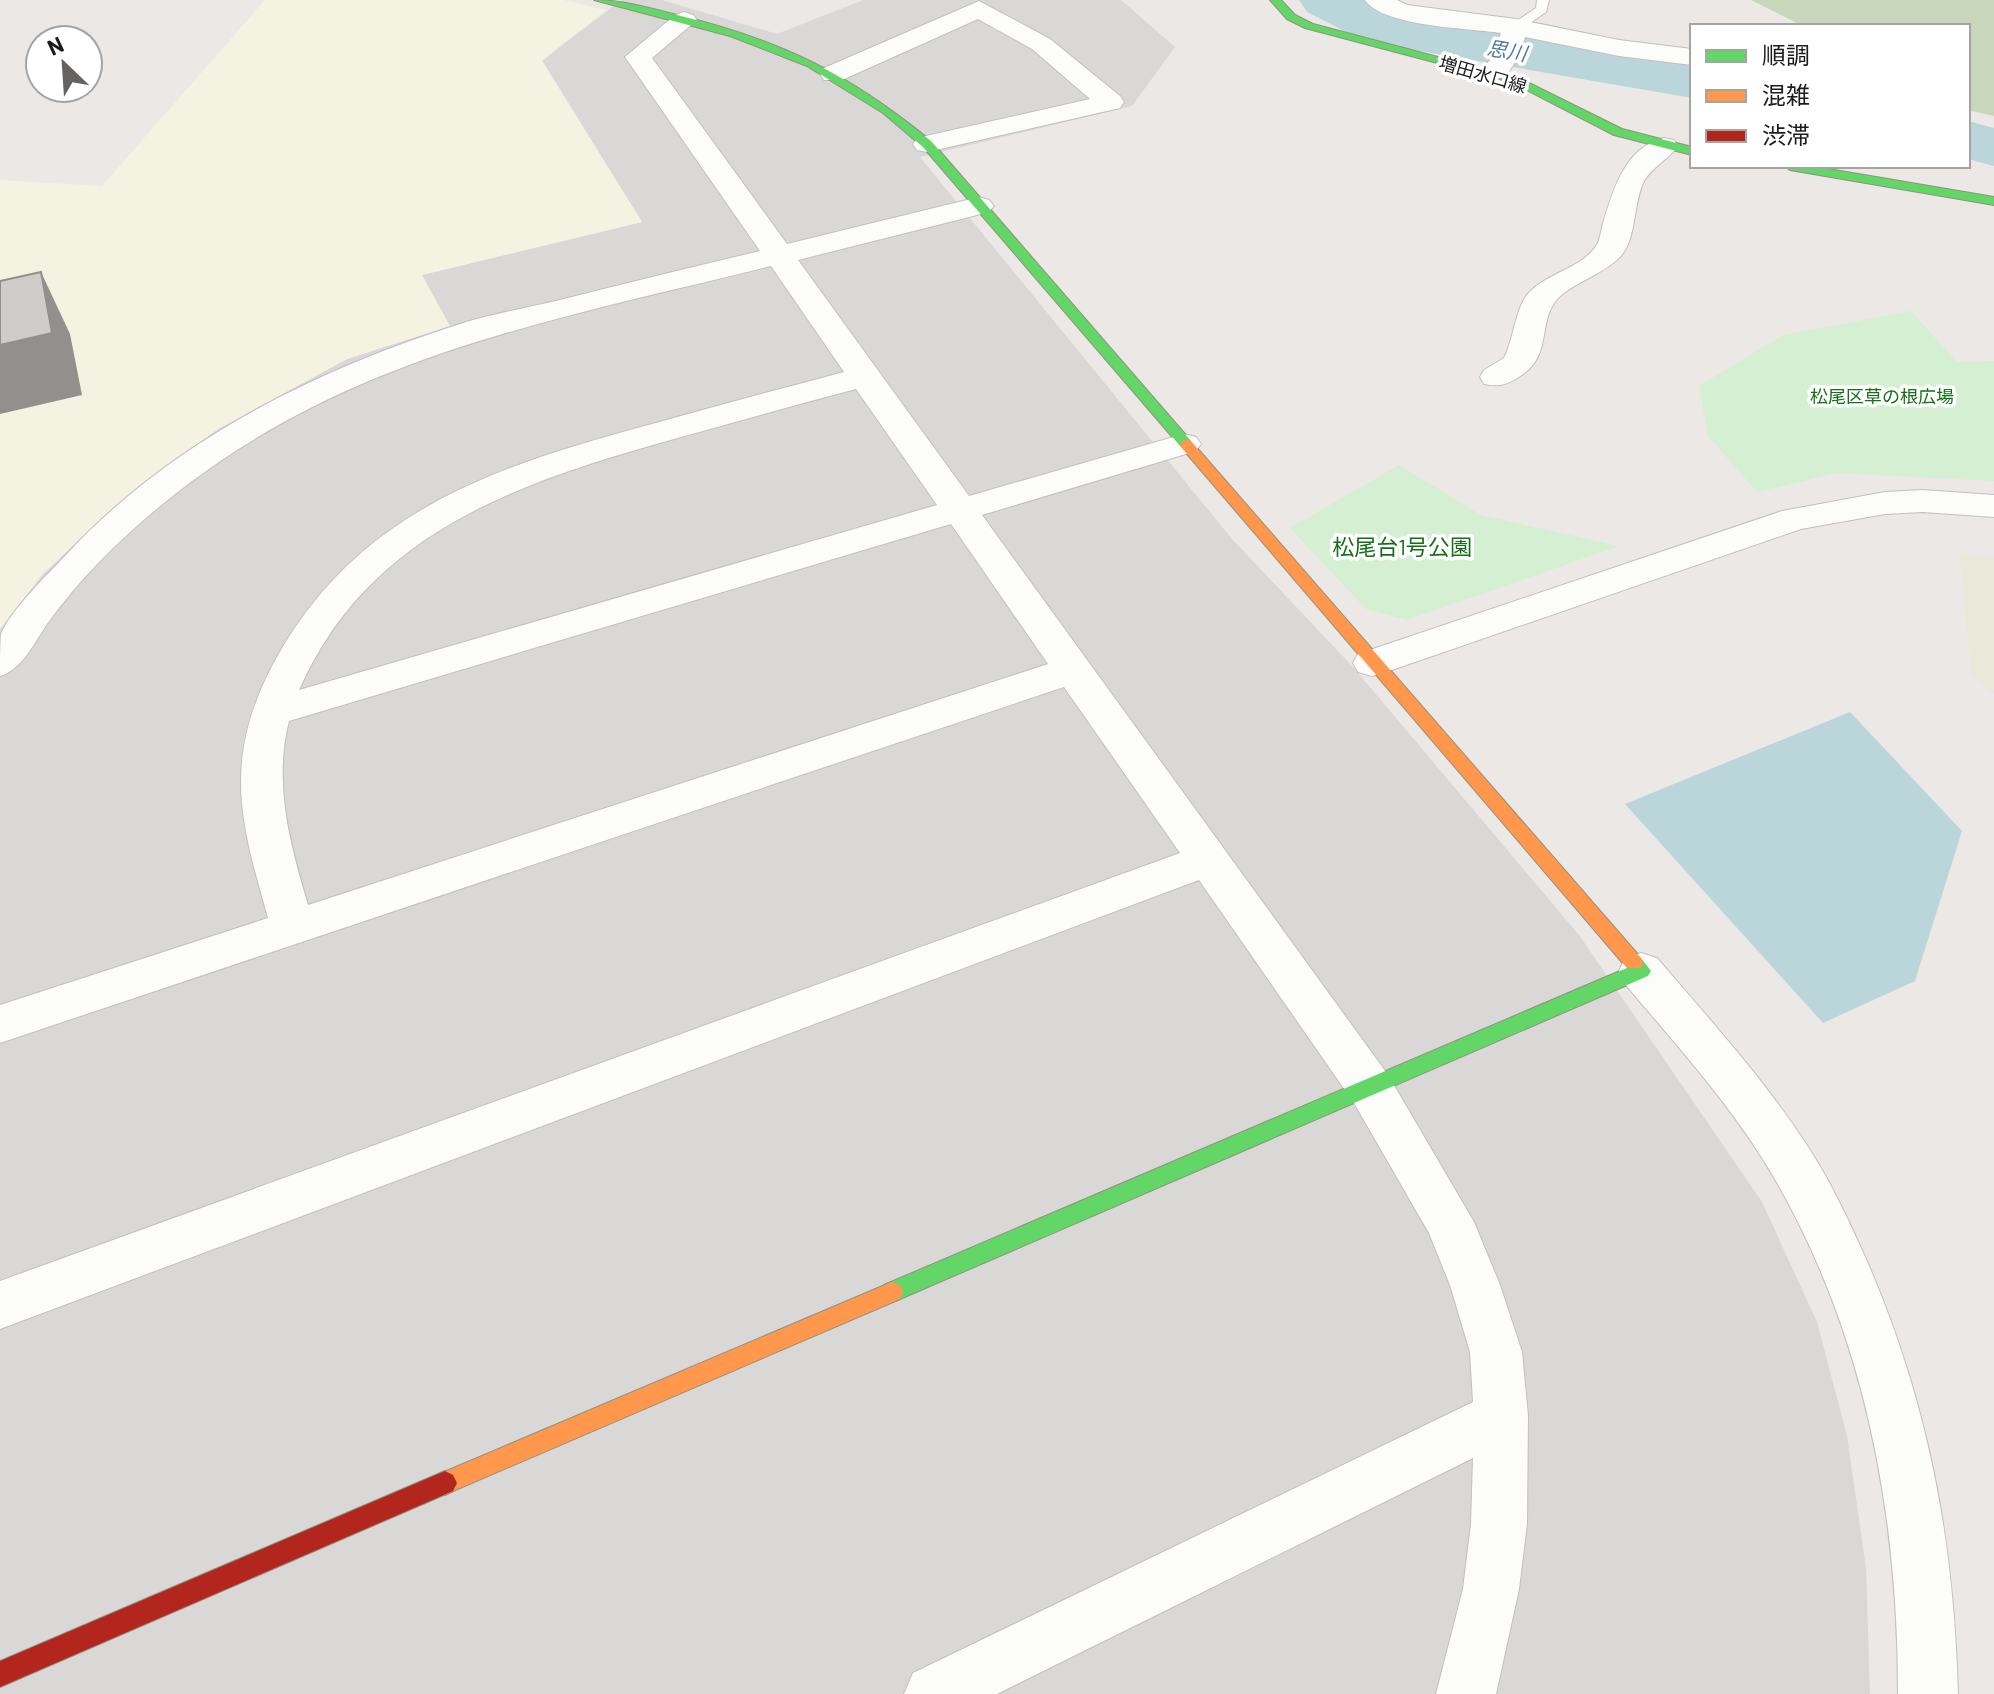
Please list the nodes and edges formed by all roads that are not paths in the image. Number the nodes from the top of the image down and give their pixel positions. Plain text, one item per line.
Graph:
1 (599, 0) edge
2 (1275, 0) edge
3 (1377, 0) edge
4 (1543, 0) edge
5 (684, 20) junction
6 (1515, 30) junction
7 (1690, 57) edge
8 (1498, 67) junction
9 (833, 74) junction
10 (927, 144) junction
11 (1678, 148) edge
12 (1802, 168) edge
13 (1994, 201) edge
14 (979, 206) junction
15 (780, 256) junction
16 (866, 376) junction
17 (1496, 377) dead end
18 (1184, 444) junction
19 (1994, 506) edge
20 (959, 510) junction
21 (0, 663) edge
22 (1372, 663) junction
23 (1073, 670) junction
24 (271, 712) junction
25 (1208, 860) junction
26 (292, 925) junction
27 (1641, 971) junction
28 (0, 1024) edge
29 (1371, 1089) junction
30 (0, 1305) edge
31 (1501, 1416) junction
32 (0, 1675) edge
33 (2, 1694) edge
34 (934, 1694) edge
35 (1466, 1694) edge
36 (1928, 1694) edge

1 - 5 street
2 - 8 street, 増田水口線
3 - 6 street
4 - 6 lane
5 - 9 street
5 - 15 street
6 - 7 street
6 - 8 street
8 - 11 street, 増田水口線
9 - 10 street
9 - 10 street
10 - 14 street
11 - 17 street
12 - 13 street
14 - 15 street
14 - 18 street
15 - 16 street
15 - 21 street
16 - 20 street
16 - 24 street
18 - 20 street
18 - 22 street
19 - 22 street
20 - 23 street
20 - 24 street
22 - 27 street
23 - 25 street
23 - 26 street
24 - 26 street
25 - 29 street
25 - 30 street
26 - 28 street
27 - 29 street
27 - 36 street
29 - 31 street
29 - 32 street
31 - 34 street
31 - 35 street
32 - 33 street

